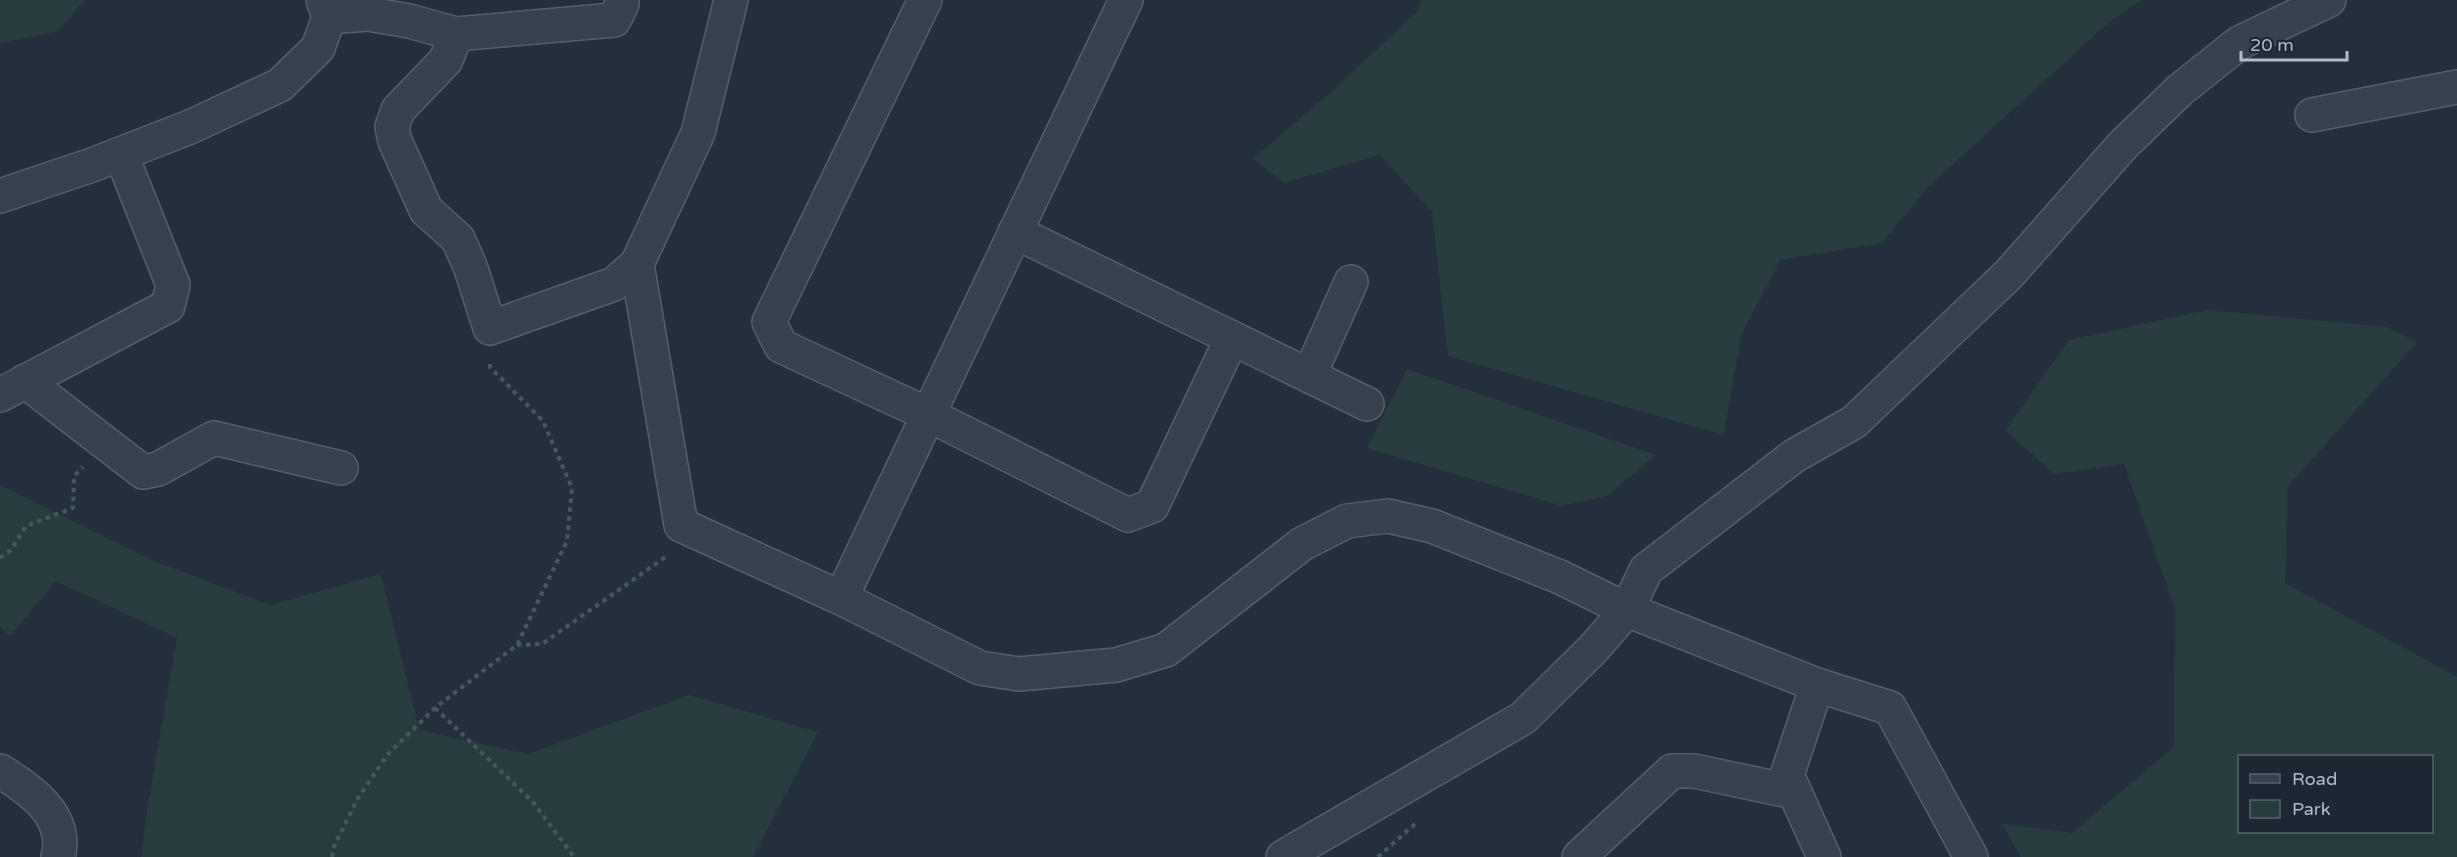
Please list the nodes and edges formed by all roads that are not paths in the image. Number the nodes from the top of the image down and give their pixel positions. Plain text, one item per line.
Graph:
1 (622, 0) edge
2 (731, 0) edge
3 (925, 0) edge
4 (1126, 0) edge
5 (2329, 0) edge
6 (326, 8) edge
7 (456, 34) junction
8 (2457, 87) edge
9 (2312, 115) dead end
10 (120, 154) junction
11 (0, 196) edge
12 (1015, 232) junction
13 (637, 264) junction
14 (1351, 282) dead end
15 (1232, 338) junction
16 (1309, 376) junction
17 (12, 388) edge
18 (1368, 404) dead end
19 (927, 414) junction
20 (341, 468) dead end
21 (841, 598) junction
22 (1627, 610) junction
23 (1817, 685) junction
24 (0, 771) edge
25 (1794, 792) junction
26 (58, 857) edge
27 (1283, 857) edge
28 (1579, 857) edge
29 (1824, 857) edge
30 (1971, 857) edge

1 - 7 street
2 - 13 street
3 - 19 street
4 - 12 street
5 - 22 street
6 - 7 street
6 - 10 street
7 - 13 street
8 - 9 street
10 - 11 street
10 - 17 street
12 - 15 street
12 - 19 street
13 - 21 street
14 - 16 street
15 - 16 street
15 - 19 street
16 - 18 street
17 - 20 street
19 - 21 street
21 - 22 street
22 - 23 street
22 - 27 street
23 - 25 street
23 - 30 street
24 - 26 street
25 - 28 street
25 - 29 street

